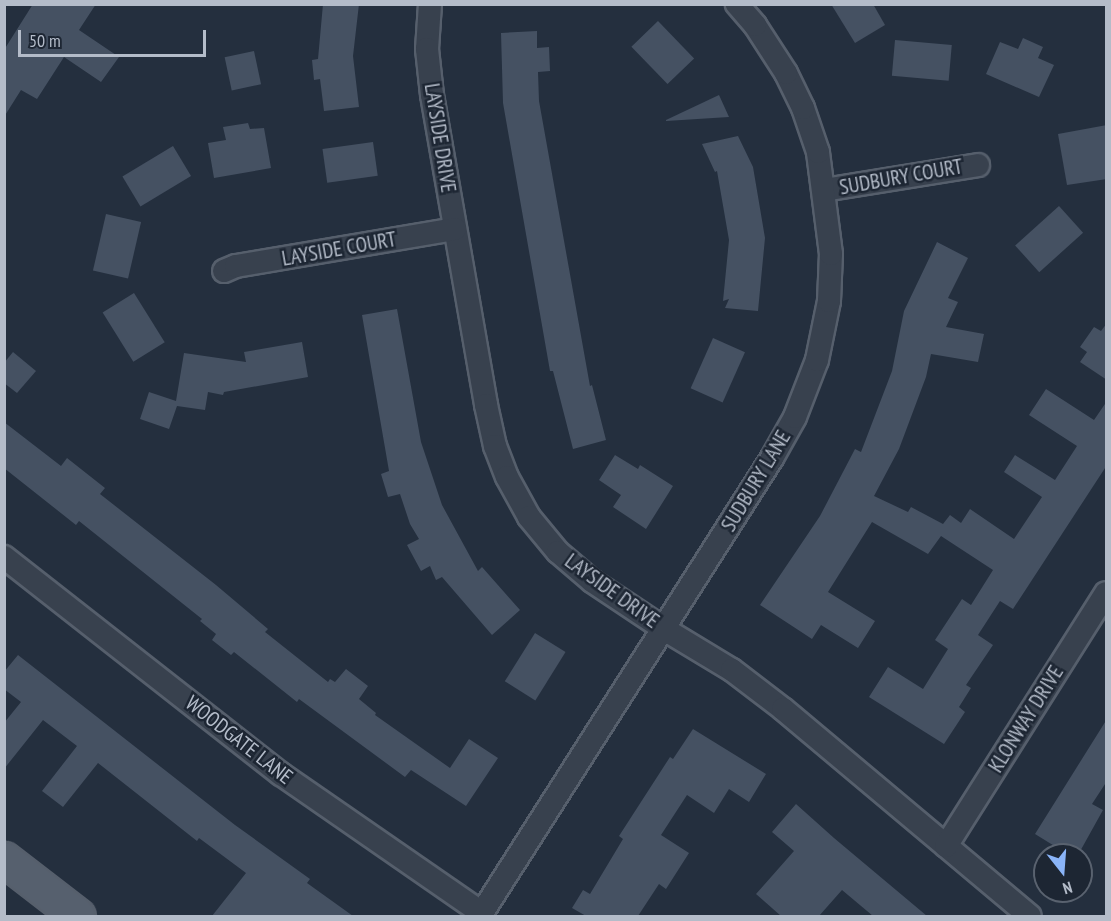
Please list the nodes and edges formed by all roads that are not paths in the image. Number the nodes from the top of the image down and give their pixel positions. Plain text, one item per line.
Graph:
1 (430, 4) edge
2 (737, 4) edge
3 (978, 165) dead end
4 (824, 190) junction
5 (455, 229) junction
6 (224, 271) dead end
7 (4, 557) edge
8 (1107, 593) edge
9 (663, 629) junction
10 (946, 846) junction
11 (4, 859) edge
12 (481, 915) edge
13 (78, 916) edge
14 (1030, 916) edge

1 - 5 street, LAYSIDE DRIVE
2 - 4 street, SUDBURY LANE
3 - 4 street, SUDBURY COURT
4 - 9 street, SUDBURY LANE
5 - 6 street, LAYSIDE COURT
5 - 9 street, LAYSIDE DRIVE
7 - 12 street, WOODGATE LANE
8 - 10 street, KLONWAY DRIVE
9 - 10 street, LAYSIDE DRIVE
9 - 12 street, SUDBURY LANE
10 - 14 street, LAYSIDE DRIVE
11 - 13 main road

